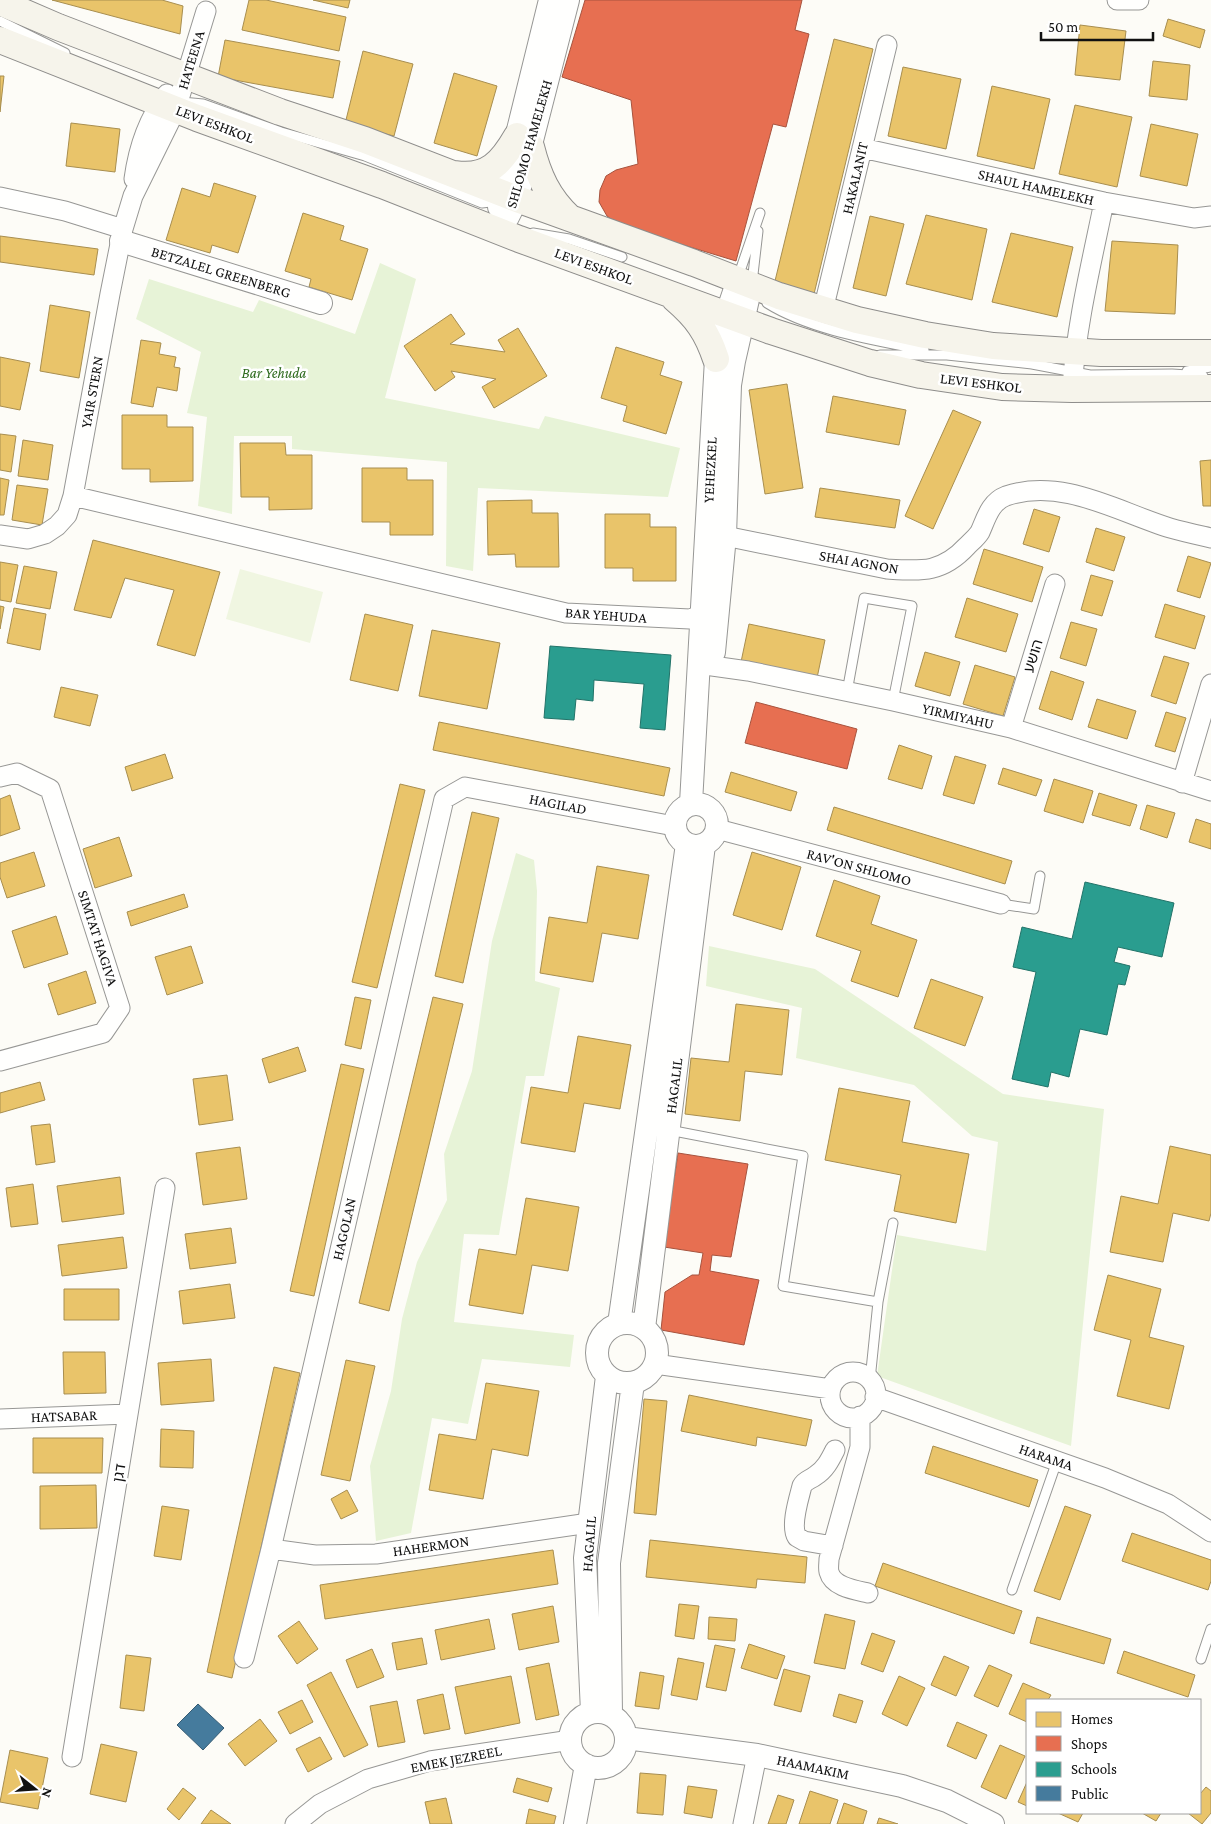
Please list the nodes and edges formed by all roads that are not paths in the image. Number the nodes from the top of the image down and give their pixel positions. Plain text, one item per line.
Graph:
1 (550, 0) edge
2 (568, 0) edge
3 (1117, 0) edge
4 (1139, 0) edge
5 (0, 2) edge
6 (206, 11) dead end
7 (0, 17) edge
8 (0, 22) edge
9 (69, 32) junction
10 (0, 40) edge
11 (887, 45) dead end
12 (101, 79) junction
13 (185, 97) junction
14 (524, 142) junction
15 (862, 148) junction
16 (450, 174) junction
17 (0, 197) edge
18 (1104, 202) junction
19 (497, 208) junction
20 (1211, 216) edge
21 (570, 218) junction
22 (122, 235) junction
23 (622, 257) dead end
24 (746, 286) junction
25 (667, 292) junction
26 (321, 303) dead end
27 (826, 310) junction
28 (735, 317) junction
29 (1211, 353) edge
30 (947, 355) junction
31 (844, 356) junction
32 (716, 359) junction
33 (1211, 367) edge
34 (1073, 371) junction
35 (1172, 374) junction
36 (1211, 376) edge
37 (1211, 388) edge
38 (73, 496) junction
39 (0, 534) edge
40 (716, 536) junction
41 (1211, 538) edge
42 (1055, 584) dead end
43 (701, 615) junction
44 (705, 665) junction
45 (1211, 684) edge
46 (847, 692) junction
47 (893, 700) junction
48 (1011, 728) junction
49 (0, 777) edge
50 (1182, 783) junction
51 (1211, 791) edge
52 (444, 799) joint
53 (698, 804) junction
54 (695, 836) junction
55 (1040, 876) dead end
56 (1001, 904) joint
57 (0, 1061) edge
58 (669, 1130) junction
59 (165, 1188) dead end
60 (893, 1223) dead end
61 (878, 1302) junction
62 (619, 1324) junction
63 (644, 1328) junction
64 (655, 1364) junction
65 (607, 1376) junction
66 (634, 1383) junction
67 (873, 1388) junction
68 (831, 1389) junction
69 (128, 1414) junction
70 (860, 1416) junction
71 (0, 1419) edge
72 (835, 1450) dead end
73 (1057, 1461) junction
74 (589, 1523) junction
75 (1211, 1532) edge
76 (833, 1546) junction
77 (272, 1549) junction
78 (1012, 1590) dead end
79 (868, 1593) dead end
80 (1211, 1629) edge
81 (244, 1658) dead end
82 (1201, 1659) dead end
83 (602, 1713) junction
84 (626, 1738) junction
85 (571, 1740) junction
86 (757, 1755) junction
87 (72, 1757) dead end
88 (594, 1766) junction
89 (295, 1824) edge
90 (574, 1824) edge
91 (590, 1824) edge
92 (743, 1824) edge
93 (993, 1824) edge

1 - 14 street, SHLOMO HAMELEKH
2 - 14 street, SHLOMO HAMELEKH
3 - 4 street
5 - 9 main road, LEVI ESHKOL
6 - 13 street, HATEENA
7 - 9 lane
8 - 12 lane
9 - 13 main road, LEVI ESHKOL
10 - 12 main road, LEVI ESHKOL
11 - 15 street, HAKALANIT
12 - 13 main road, LEVI ESHKOL
13 - 16 main road, LEVI ESHKOL
13 - 19 main road, LEVI ESHKOL
13 - 22 street, YAIR STERN
14 - 16 main road
14 - 19 street, SHLOMO HAMELEKH
14 - 21 main road
15 - 18 street, SHAUL HAMELEKH
15 - 27 street, HAKALANIT
16 - 19 main road, LEVI ESHKOL
17 - 22 street
18 - 20 street, SHAUL HAMELEKH
18 - 34 street
19 - 21 main road, LEVI ESHKOL
19 - 23 lane
19 - 25 main road, LEVI ESHKOL
21 - 24 main road, LEVI ESHKOL
22 - 26 street, BETZALEL GREENBERG
22 - 38 street, YAIR STERN
24 - 24 lane
24 - 27 main road, LEVI ESHKOL
24 - 28 street, YEHEZKEL
24 - 30 lane
25 - 28 main road, LEVI ESHKOL
25 - 32 main road
27 - 34 main road, LEVI ESHKOL
28 - 31 main road, LEVI ESHKOL
28 - 32 street, YEHEZKEL
28 - 40 street, YEHEZKEL
29 - 34 main road, LEVI ESHKOL
30 - 31 lane
30 - 34 lane
31 - 34 main road, LEVI ESHKOL
32 - 40 street, YEHEZKEL
33 - 35 lane
34 - 35 lane
34 - 37 main road, LEVI ESHKOL
35 - 36 lane
38 - 39 street, YAIR STERN
38 - 43 street, BAR YEHUDA
40 - 41 street, SHAI AGNON
40 - 43 street, YEHEZKEL
40 - 44 street, YEHEZKEL
42 - 48 street, הושע
43 - 44 street, YEHEZKEL
44 - 46 street, YIRMIYAHU
44 - 53 street
45 - 50 street
46 - 47 street, YIRMIYAHU
46 - 47 lane
47 - 48 street, YIRMIYAHU
48 - 50 street, YIRMIYAHU
49 - 57 street, SIMTAT HAGIVA
50 - 51 street, YIRMIYAHU
52 - 54 street, HAGILAD
52 - 77 street, HAGOLAN
53 - 54 street
53 - 54 street
54 - 56 street, RAV'ON SHLOMO
54 - 58 street, HAGALIL
54 - 62 street, HAGALIL
55 - 56 lane
58 - 61 lane
58 - 63 street, HAGALIL
59 - 69 street, דגן
60 - 61 lane
61 - 67 lane
62 - 63 street
62 - 65 street
63 - 64 street
64 - 66 street
64 - 68 street
65 - 66 street
65 - 74 street, HAGALIL
66 - 83 street, HAGALIL
67 - 68 street
67 - 70 street
67 - 73 street, HARAMA
68 - 70 street
69 - 71 street, HATSABAR
69 - 87 street, דגן
70 - 76 street
72 - 76 street
73 - 75 street, HARAMA
73 - 78 lane
74 - 77 street, HAHERMON
74 - 83 street, HAGALIL
76 - 79 street
77 - 81 street, HAGOLAN
80 - 82 lane
83 - 84 street
83 - 85 street
84 - 86 street, HAAMAKIM
84 - 88 street
85 - 88 street
85 - 89 street, EMEK JEZREEL
86 - 92 street
86 - 93 street, HAAMAKIM
88 - 90 street
88 - 91 street

